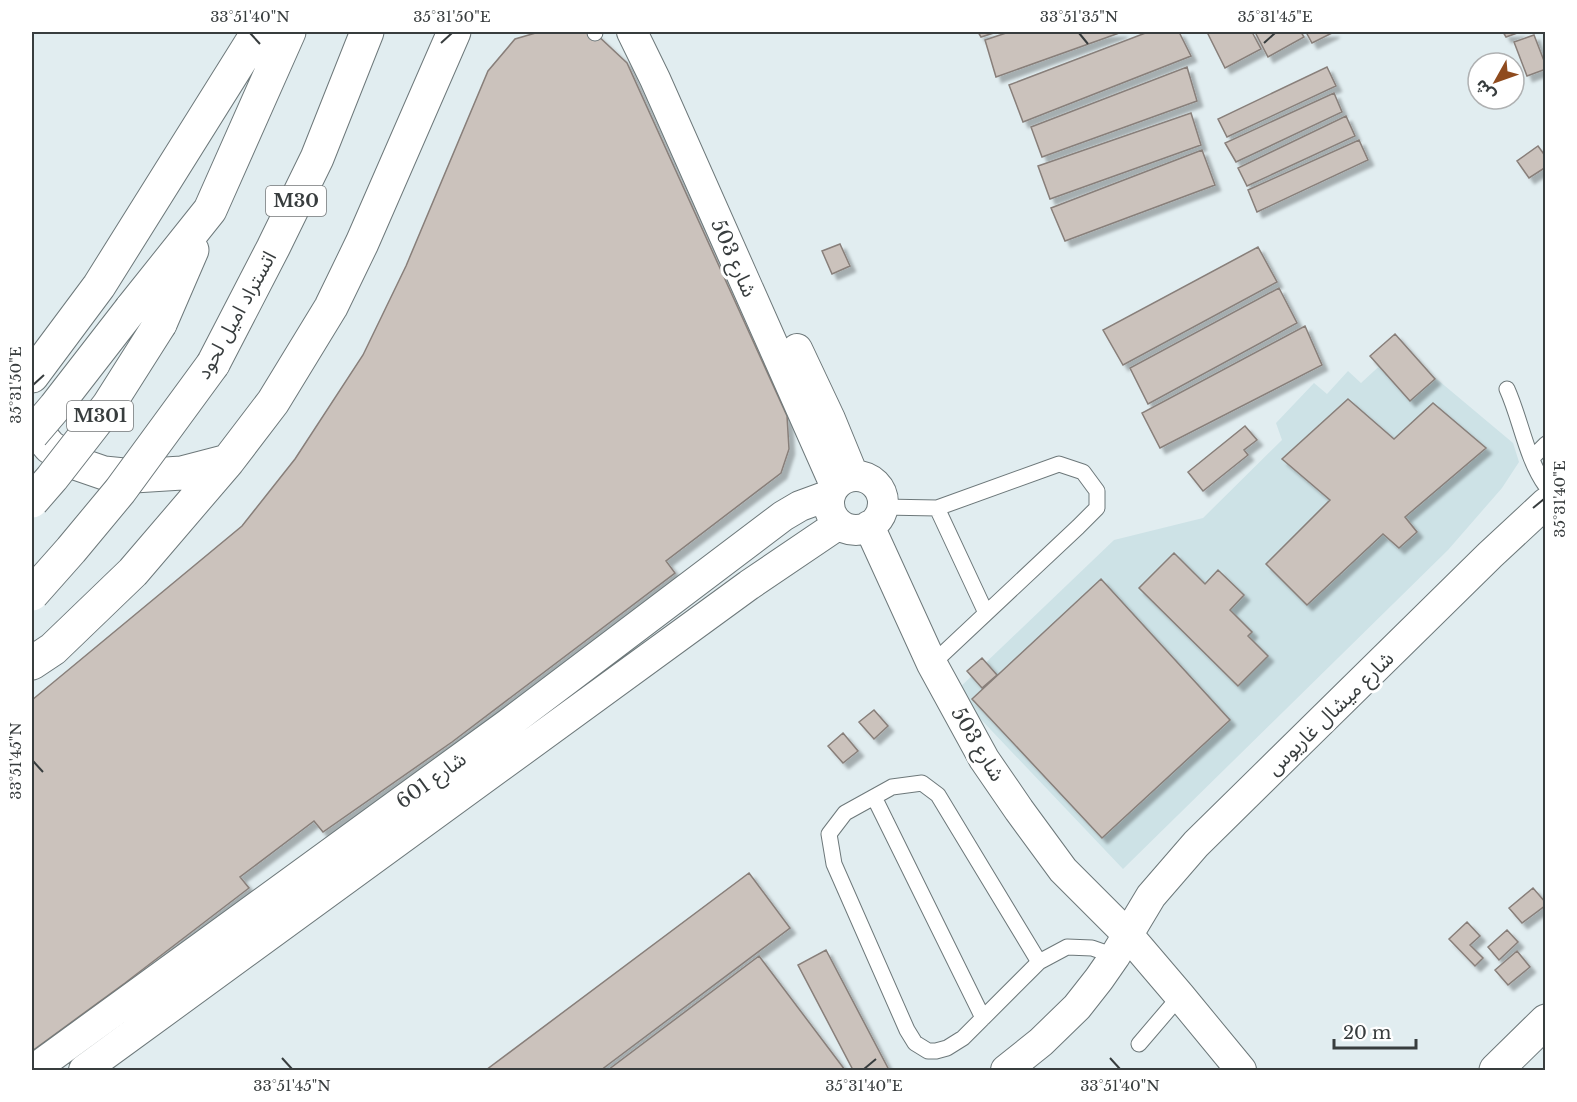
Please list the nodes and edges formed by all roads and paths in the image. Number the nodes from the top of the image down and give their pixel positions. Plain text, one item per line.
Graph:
1 (258, 32) edge
2 (289, 32) edge
3 (367, 32) edge
4 (454, 32) edge
5 (632, 32) edge
6 (650, 32) edge
7 (210, 210) junction
8 (32, 376) edge
9 (1507, 389) dead end
10 (32, 426) edge
11 (32, 434) edge
12 (1545, 444) edge
13 (1532, 458) junction
14 (228, 461) junction
15 (839, 485) junction
16 (1545, 486) edge
17 (32, 501) edge
18 (1545, 503) edge
19 (938, 508) junction
20 (876, 517) junction
21 (839, 524) junction
22 (32, 594) edge
23 (986, 613) junction
24 (32, 663) edge
25 (932, 664) junction
26 (874, 797) junction
27 (1121, 945) junction
28 (1039, 962) junction
29 (1180, 996) junction
30 (983, 1018) junction
31 (1545, 1021) edge
32 (1138, 1044) dead end
33 (33, 1071) edge
34 (84, 1071) edge
35 (1006, 1071) edge
36 (1241, 1071) edge
37 (1496, 1071) edge

1 - 8 highway
2 - 7 highway
3 - 22 highway, اتستراد اميل لحود / M30, bridge
4 - 14 highway
5 - 15 street, شارع 503
6 - 15 street, شارع 503
7 - 11 highway, bridge
7 - 17 highway, M301, bridge
9 - 13 lane
10 - 14 highway
12 - 13 lane
13 - 16 lane
14 - 24 highway
15 - 20 street
15 - 21 street
15 - 33 street, شارع 601
18 - 27 street, شارع ميشال غاريوس
19 - 20 lane
19 - 23 lane
19 - 23 lane
20 - 21 street
20 - 25 street, شارع 503
21 - 34 street, شارع 601
23 - 25 lane
25 - 27 street, شارع 503
26 - 28 lane
26 - 30 lane
26 - 30 lane
27 - 28 lane
27 - 29 street
27 - 35 street, شارع ميشال غاريوس
28 - 30 lane
29 - 32 lane
29 - 36 street
31 - 37 highway

